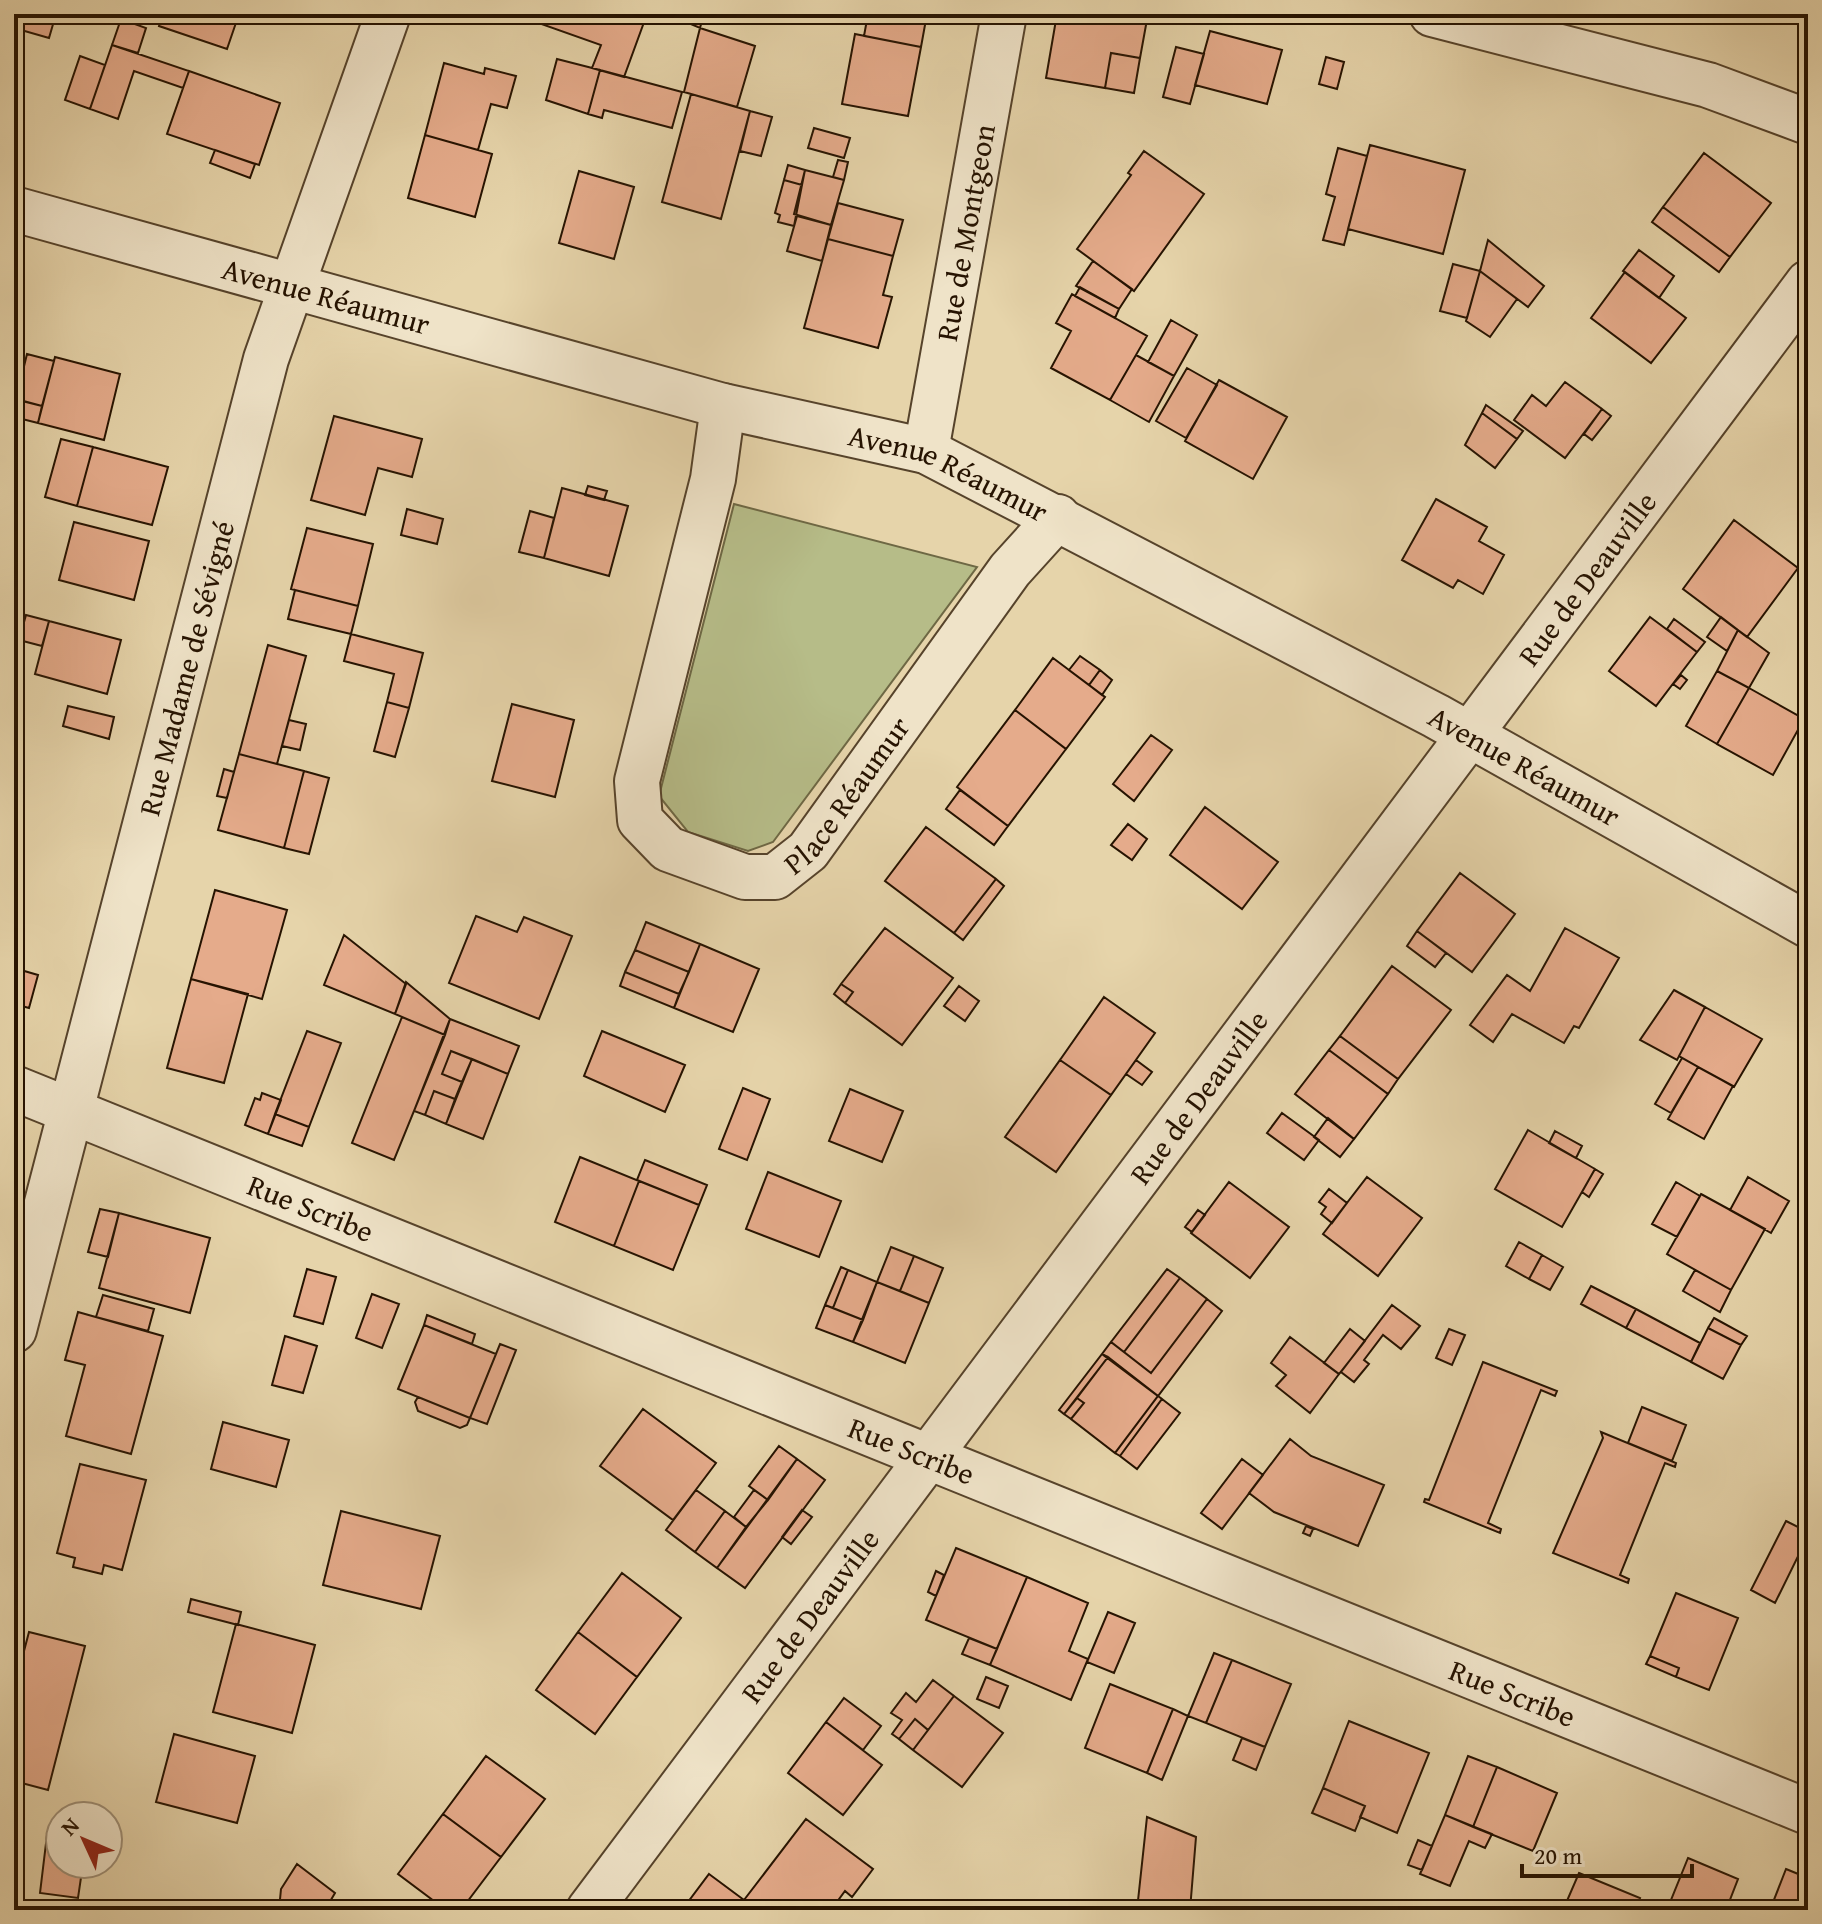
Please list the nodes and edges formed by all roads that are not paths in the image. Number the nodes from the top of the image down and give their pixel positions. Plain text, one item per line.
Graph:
1 (388, 14) edge
2 (1004, 14) edge
3 (1432, 14) edge
4 (1808, 122) edge
5 (14, 209) edge
6 (1808, 283) edge
7 (290, 288) junction
8 (723, 406) junction
9 (926, 451) junction
10 (1058, 517) junction
11 (1469, 735) junction
12 (1808, 925) edge
13 (14, 1088) edge
14 (71, 1111) junction
15 (14, 1330) edge
16 (930, 1455) junction
17 (1808, 1812) edge
18 (589, 1910) edge

1 - 7 street, Rue Madame de Sévigné
2 - 9 street, Rue de Montgeon
3 - 4 street
5 - 7 street, Avenue Réaumur
6 - 11 street, Rue de Deauville
7 - 8 street, Avenue Réaumur
7 - 14 street, Rue Madame de Sévigné
8 - 9 street, Avenue Réaumur
8 - 10 street, Place Réaumur
9 - 10 street, Avenue Réaumur
10 - 11 street, Avenue Réaumur
11 - 12 street, Avenue Réaumur
11 - 16 street, Rue de Deauville
13 - 14 street, Rue Scribe
14 - 15 street, Rue Madame de Sévigné
14 - 16 street, Rue Scribe
16 - 17 street, Rue Scribe
16 - 18 street, Rue de Deauville

